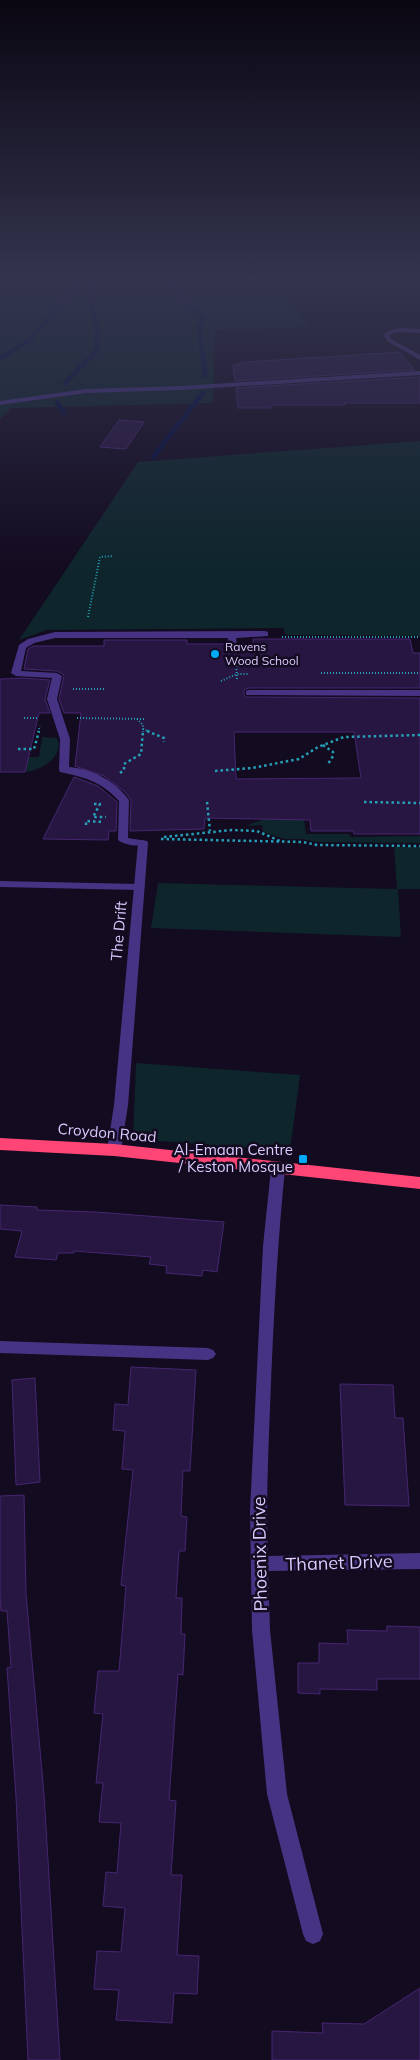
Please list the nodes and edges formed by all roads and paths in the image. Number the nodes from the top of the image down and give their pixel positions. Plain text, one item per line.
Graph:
1 (334, 378) edge
2 (0, 403) edge
3 (113, 556) dead end
4 (264, 634) joint
5 (84, 635) junction
6 (232, 635) junction
7 (420, 637) edge
8 (232, 645) joint
9 (54, 689) junction
10 (105, 689) dead end
11 (249, 693) joint
12 (420, 693) edge
13 (24, 718) dead end
14 (58, 718) junction
15 (137, 718) junction
16 (146, 718) dead end
17 (143, 731) junction
18 (136, 732) dead end
19 (420, 735) edge
20 (164, 742) dead end
21 (322, 745) junction
22 (18, 749) dead end
23 (328, 764) dead end
24 (215, 771) dead end
25 (104, 782) junction
26 (207, 802) dead end
27 (364, 802) dead end
28 (420, 803) edge
29 (169, 830) dead end
30 (210, 831) junction
31 (170, 838) junction
32 (280, 842) junction
33 (420, 846) edge
34 (0, 884) edge
35 (139, 887) junction
36 (0, 1144) edge
37 (114, 1150) junction
38 (278, 1169) junction
39 (420, 1183) edge
40 (0, 1347) edge
41 (208, 1354) dead end
42 (420, 1561) edge
43 (258, 1564) junction
44 (313, 1934) dead end

1 - 2 street
3 - 5 path
4 - 6 street
4 - 7 path
5 - 6 street
5 - 9 street
6 - 8 street
8 - 11 path
9 - 10 path
9 - 14 street
11 - 12 street
13 - 22 path
14 - 15 path
14 - 25 street, The Drift
15 - 16 path
15 - 17 path
17 - 18 path
17 - 20 path
17 - 25 path
19 - 21 path
21 - 23 path
21 - 24 path
25 - 35 street, The Drift
26 - 30 path
27 - 28 path
29 - 31 path
30 - 31 path
30 - 32 path
31 - 32 path
32 - 33 path
34 - 35 street
35 - 37 street, The Drift
36 - 37 highway, Croydon Road
37 - 38 highway, Croydon Road
38 - 39 highway, Croydon Road
38 - 43 street, Phoenix Drive
40 - 41 street
42 - 43 street, Thanet Drive
43 - 44 street, Phoenix Drive

